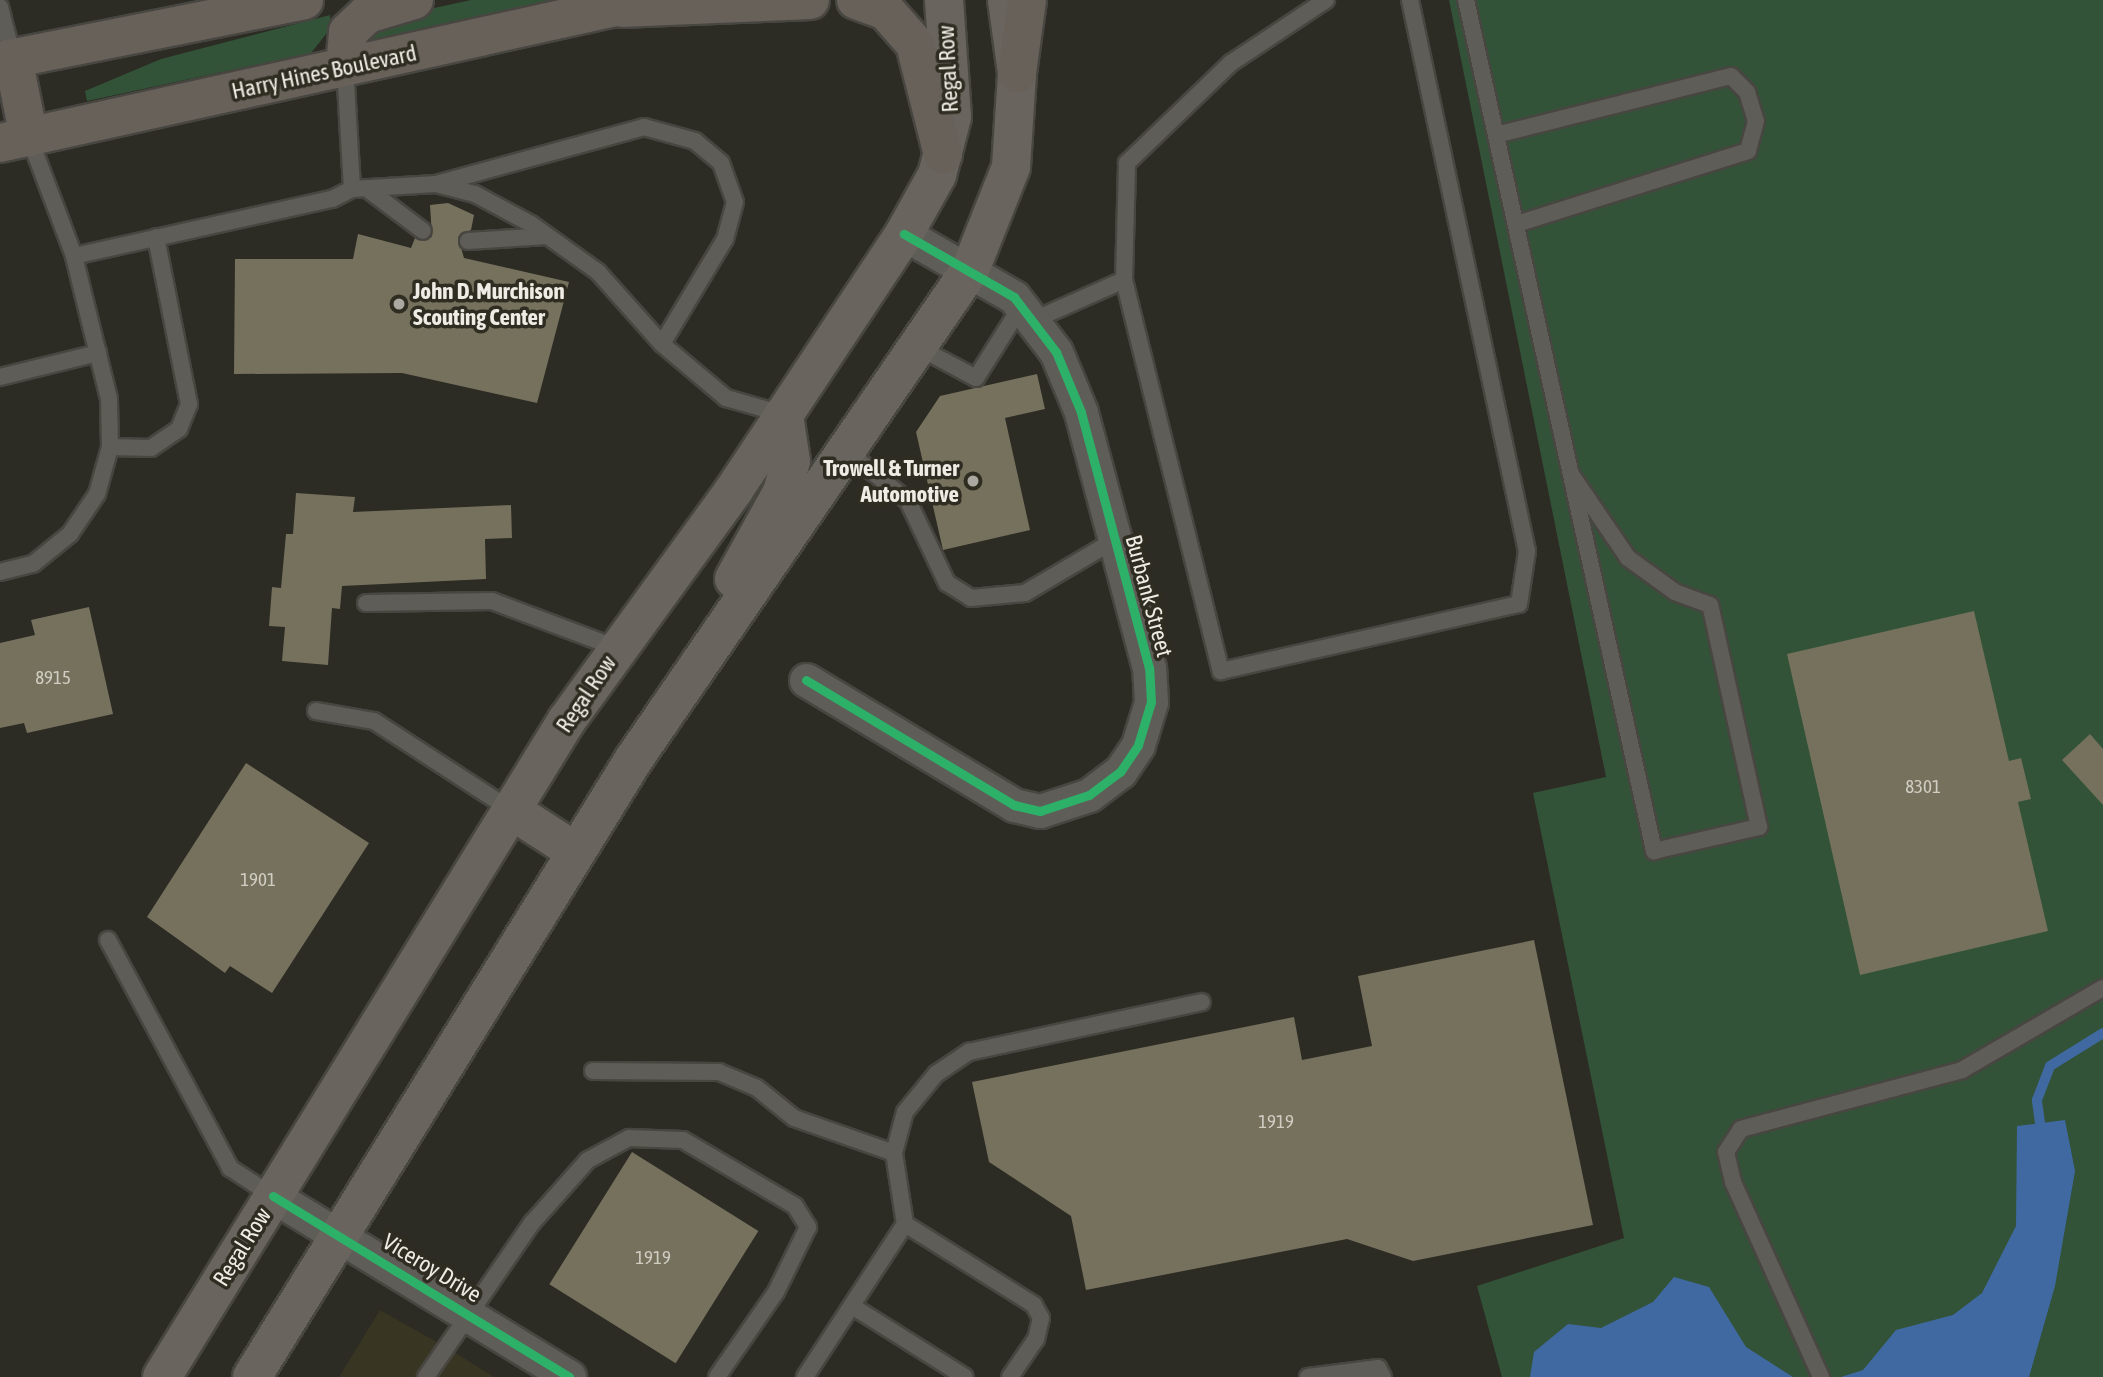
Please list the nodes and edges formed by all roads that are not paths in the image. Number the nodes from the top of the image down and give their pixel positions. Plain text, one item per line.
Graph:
1 (304, 0) edge
2 (414, 0) edge
3 (810, 0) edge
4 (856, 0) edge
5 (944, 0) edge
6 (1007, 0) edge
7 (1027, 0) edge
8 (1326, 0) edge
9 (1410, 0) edge
10 (1466, 0) edge
11 (630, 4) edge
12 (0, 7) edge
13 (7, 60) edge
14 (345, 67) junction
15 (1017, 73) junction
16 (1496, 135) junction
17 (15, 140) edge
18 (943, 155) junction
19 (436, 184) junction
20 (359, 188) junction
21 (1516, 224) junction
22 (424, 230) dead end
23 (904, 234) junction
24 (547, 236) junction
25 (156, 237) junction
26 (468, 241) dead end
27 (74, 256) junction
28 (970, 270) junction
29 (1124, 280) junction
30 (1029, 312) junction
31 (662, 344) junction
32 (918, 347) junction
33 (98, 353) junction
34 (0, 377) edge
35 (784, 415) junction
36 (110, 447) junction
37 (848, 452) junction
38 (1571, 474) junction
39 (1115, 540) junction
40 (0, 572) edge
41 (366, 603) dead end
42 (726, 629) junction
43 (617, 648) junction
44 (806, 680) dead end
45 (316, 711) dead end
46 (511, 810) junction
47 (576, 852) junction
48 (108, 940) dead end
49 (2103, 988) edge
50 (1202, 1002) dead end
51 (593, 1071) dead end
52 (894, 1153) junction
53 (274, 1196) junction
54 (905, 1224) junction
55 (340, 1235) junction
56 (852, 1306) junction
57 (466, 1311) junction
58 (1820, 1376) edge
59 (162, 1377) edge
60 (252, 1377) edge
61 (426, 1377) edge
62 (569, 1377) edge
63 (717, 1377) edge
64 (805, 1377) edge
65 (965, 1377) edge
66 (1010, 1377) edge
67 (1308, 1377) edge
68 (1383, 1377) edge

1 - 13 main road
2 - 14 main road
3 - 11 main road, Harry Hines Boulevard
4 - 18 main road
5 - 18 main road, Regal Row
6 - 15 main road
7 - 15 main road
8 - 29 lane
9 - 29 lane
10 - 16 lane
11 - 14 main road, Harry Hines Boulevard
12 - 13 lane
13 - 17 main road
14 - 17 main road, Harry Hines Boulevard
14 - 20 lane
15 - 28 main road
16 - 21 lane
16 - 21 lane
17 - 27 lane
18 - 23 main road, Regal Row
19 - 20 lane
19 - 24 lane
19 - 31 lane
20 - 22 lane
20 - 25 lane
21 - 38 lane
23 - 28 street
23 - 35 main road, Regal Row
24 - 26 lane
24 - 31 lane
25 - 27 lane
25 - 36 lane
27 - 33 lane
28 - 30 street
28 - 32 main road
29 - 30 lane
30 - 32 lane
30 - 39 street, Burbank Street
31 - 35 lane
32 - 37 main road
33 - 34 lane
33 - 36 lane
35 - 42 main road
35 - 43 main road, Regal Row
36 - 40 lane
37 - 39 lane
37 - 42 main road
38 - 38 lane
39 - 44 street, Burbank Street
41 - 43 lane
42 - 47 main road
43 - 46 main road, Regal Row
45 - 46 lane
46 - 47 main road
46 - 53 main road, Regal Row
47 - 55 main road
48 - 53 lane
49 - 58 lane
50 - 52 lane
51 - 52 lane
52 - 54 lane
53 - 55 street, Viceroy Drive
53 - 59 main road, Regal Row
54 - 56 lane
54 - 66 lane
55 - 57 street, Viceroy Drive
55 - 60 main road
56 - 64 lane
56 - 65 lane
57 - 61 lane
57 - 62 street, Viceroy Drive
57 - 63 lane
67 - 68 lane

